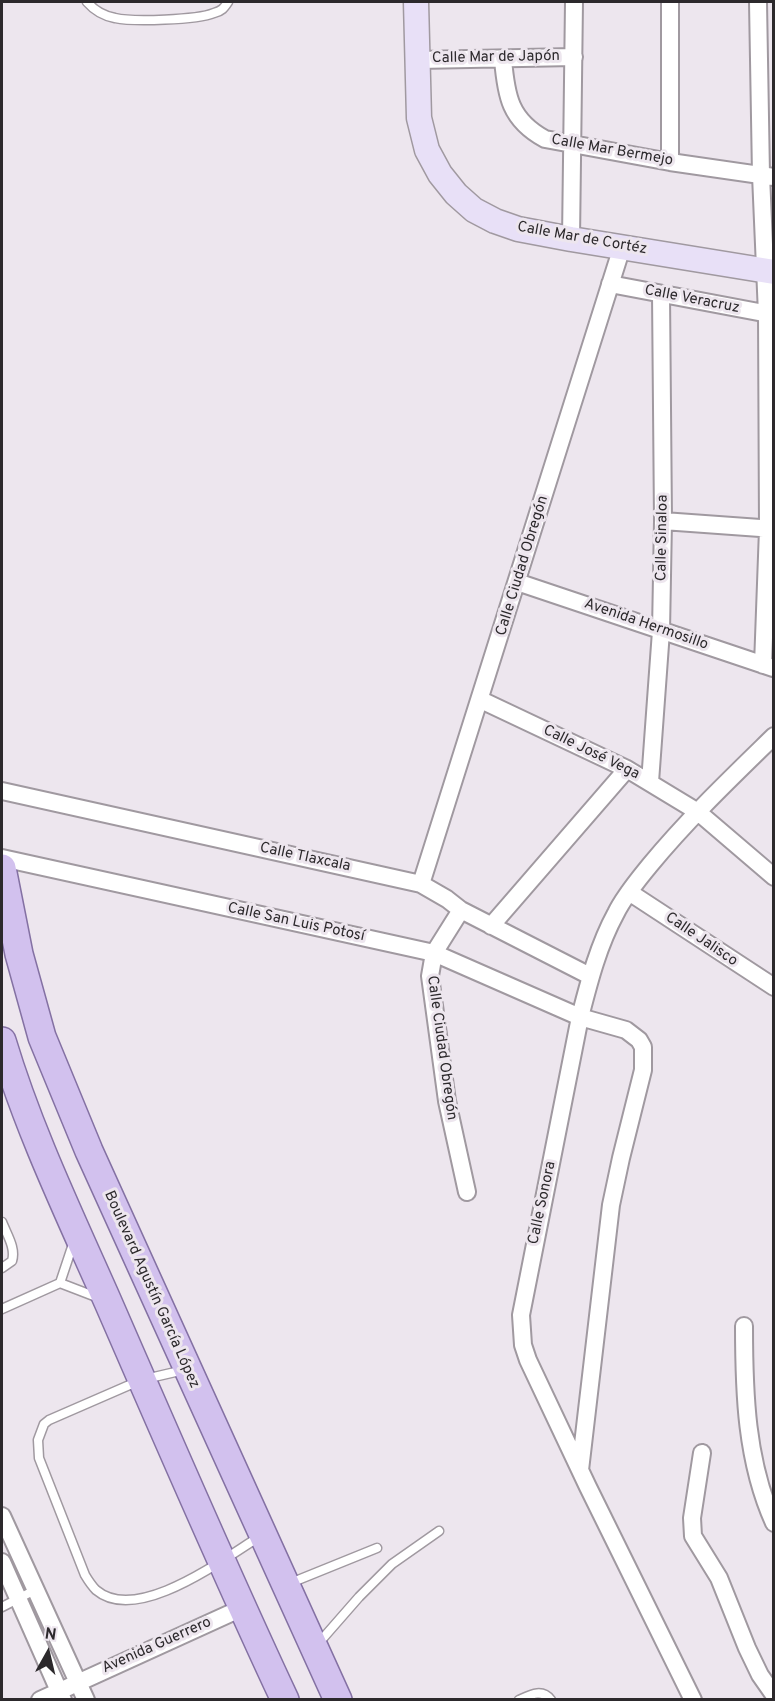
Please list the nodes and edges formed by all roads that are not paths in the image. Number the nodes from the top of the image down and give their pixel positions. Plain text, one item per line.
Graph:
1 (87, 2) edge
2 (228, 2) edge
3 (416, 2) edge
4 (574, 2) edge
5 (670, 2) edge
6 (758, 2) edge
7 (574, 57) junction
8 (503, 59) junction
9 (418, 60) junction
10 (572, 145) junction
11 (670, 162) junction
12 (767, 176) edge
13 (571, 239) junction
14 (622, 247) junction
15 (770, 271) edge
16 (610, 284) junction
17 (661, 294) junction
18 (770, 314) edge
19 (663, 521) junction
20 (771, 529) edge
21 (518, 582) junction
22 (661, 631) junction
23 (768, 667) edge
24 (481, 700) junction
25 (774, 736) edge
26 (627, 769) junction
27 (650, 782) junction
28 (2, 791) edge
29 (698, 812) junction
30 (2, 858) edge
31 (2, 868) edge
32 (774, 877) edge
33 (421, 884) junction
34 (629, 892) junction
35 (460, 910) junction
36 (491, 926) junction
37 (434, 953) junction
38 (590, 976) junction
39 (774, 987) edge
40 (580, 1017) junction
41 (2, 1041) edge
42 (8, 1079) edge
43 (467, 1192) dead end
44 (2, 1223) edge
45 (76, 1232) junction
46 (2, 1268) edge
47 (60, 1283) junction
48 (108, 1302) junction
49 (2, 1309) edge
50 (744, 1326) dead end
51 (187, 1370) junction
52 (141, 1380) junction
53 (702, 1453) dead end
54 (580, 1470) junction
55 (2, 1516) edge
56 (774, 1523) edge
57 (439, 1531) dead end
58 (262, 1535) junction
59 (377, 1548) dead end
60 (220, 1561) junction
61 (2, 1562) edge
62 (285, 1585) junction
63 (35, 1590) junction
64 (18, 1599) junction
65 (2, 1607) edge
66 (242, 1608) junction
67 (314, 1648) junction
68 (77, 1682) junction
69 (61, 1695) edge
70 (774, 1695) edge
71 (40, 1700) edge
72 (86, 1700) edge
73 (285, 1700) edge
74 (338, 1700) edge
75 (519, 1700) edge
76 (551, 1700) edge
77 (693, 1700) edge

1 - 2 lane
3 - 9 street, Calle Mar de Cortéz
4 - 7 street
5 - 11 street
6 - 12 street
7 - 8 street, Calle Mar de Japón
7 - 10 street
8 - 9 street, Calle Mar de Japón
8 - 10 street, Calle Mar Bermejo
9 - 13 street, Calle Mar de Cortéz
10 - 11 street, Calle Mar Bermejo
10 - 13 street
11 - 12 street, Calle Mar Bermejo
12 - 15 street
13 - 14 street, Calle Mar de Cortéz
14 - 15 street, Calle Mar de Cortéz
14 - 16 street, Calle Ciudad Obregón
15 - 18 street
16 - 17 street, Calle Veracruz
16 - 21 street, Calle Ciudad Obregón
17 - 18 street, Calle Veracruz
17 - 19 street, Calle Sinaloa
18 - 20 street
19 - 20 street
19 - 22 street, Calle Sinaloa
20 - 23 street
21 - 22 street, Avenida Hermosillo
21 - 24 street, Calle Ciudad Obregón
22 - 23 street, Avenida Hermosillo
22 - 27 street, Calle Sinaloa
24 - 26 street, Calle José Vega
24 - 33 street, Calle Ciudad Obregón
25 - 29 street, Calle Sonora
26 - 27 street, Calle José Vega
26 - 36 street
27 - 29 street, Calle José Vega
28 - 33 street, Calle Tlaxcala
29 - 32 street, Calle José Vega
29 - 34 street, Calle Sonora
30 - 37 street, Calle San Luis Potosí
31 - 51 main road, Boulevard Agustín García López
33 - 35 street, Calle Tlaxcala
34 - 38 street, Calle Sonora
34 - 39 street, Calle Jalisco
35 - 36 street, Calle Tlaxcala
35 - 37 street, Calle Ciudad Obregón
36 - 38 street, Calle Tlaxcala
37 - 40 street, Calle San Luis Potosí
37 - 43 street, Calle Ciudad Obregón
38 - 40 street, Calle Sonora
40 - 54 street, Calle Sonora
40 - 54 street, Calle San Luis Potosí
41 - 42 main road
42 - 45 main road
44 - 46 lane
45 - 47 lane
45 - 48 main road
47 - 48 lane
47 - 49 lane
48 - 52 main road
50 - 56 street
51 - 52 lane
51 - 58 main road, Boulevard Agustín García López
52 - 60 main road
52 - 60 lane
53 - 70 street
54 - 77 street, Calle Sonora
55 - 63 street
57 - 67 lane
58 - 60 lane
58 - 62 main road, Boulevard Agustín García López
59 - 62 lane
60 - 66 main road
61 - 64 street
62 - 67 main road, Boulevard Agustín García López
63 - 64 lane
63 - 68 street
64 - 65 lane
64 - 69 street
66 - 68 street, Avenida Guerrero
66 - 73 main road
67 - 74 main road, Boulevard Agustín García López
68 - 69 street, Avenida Guerrero
68 - 72 street
69 - 71 street, Avenida Guerrero
75 - 76 lane

